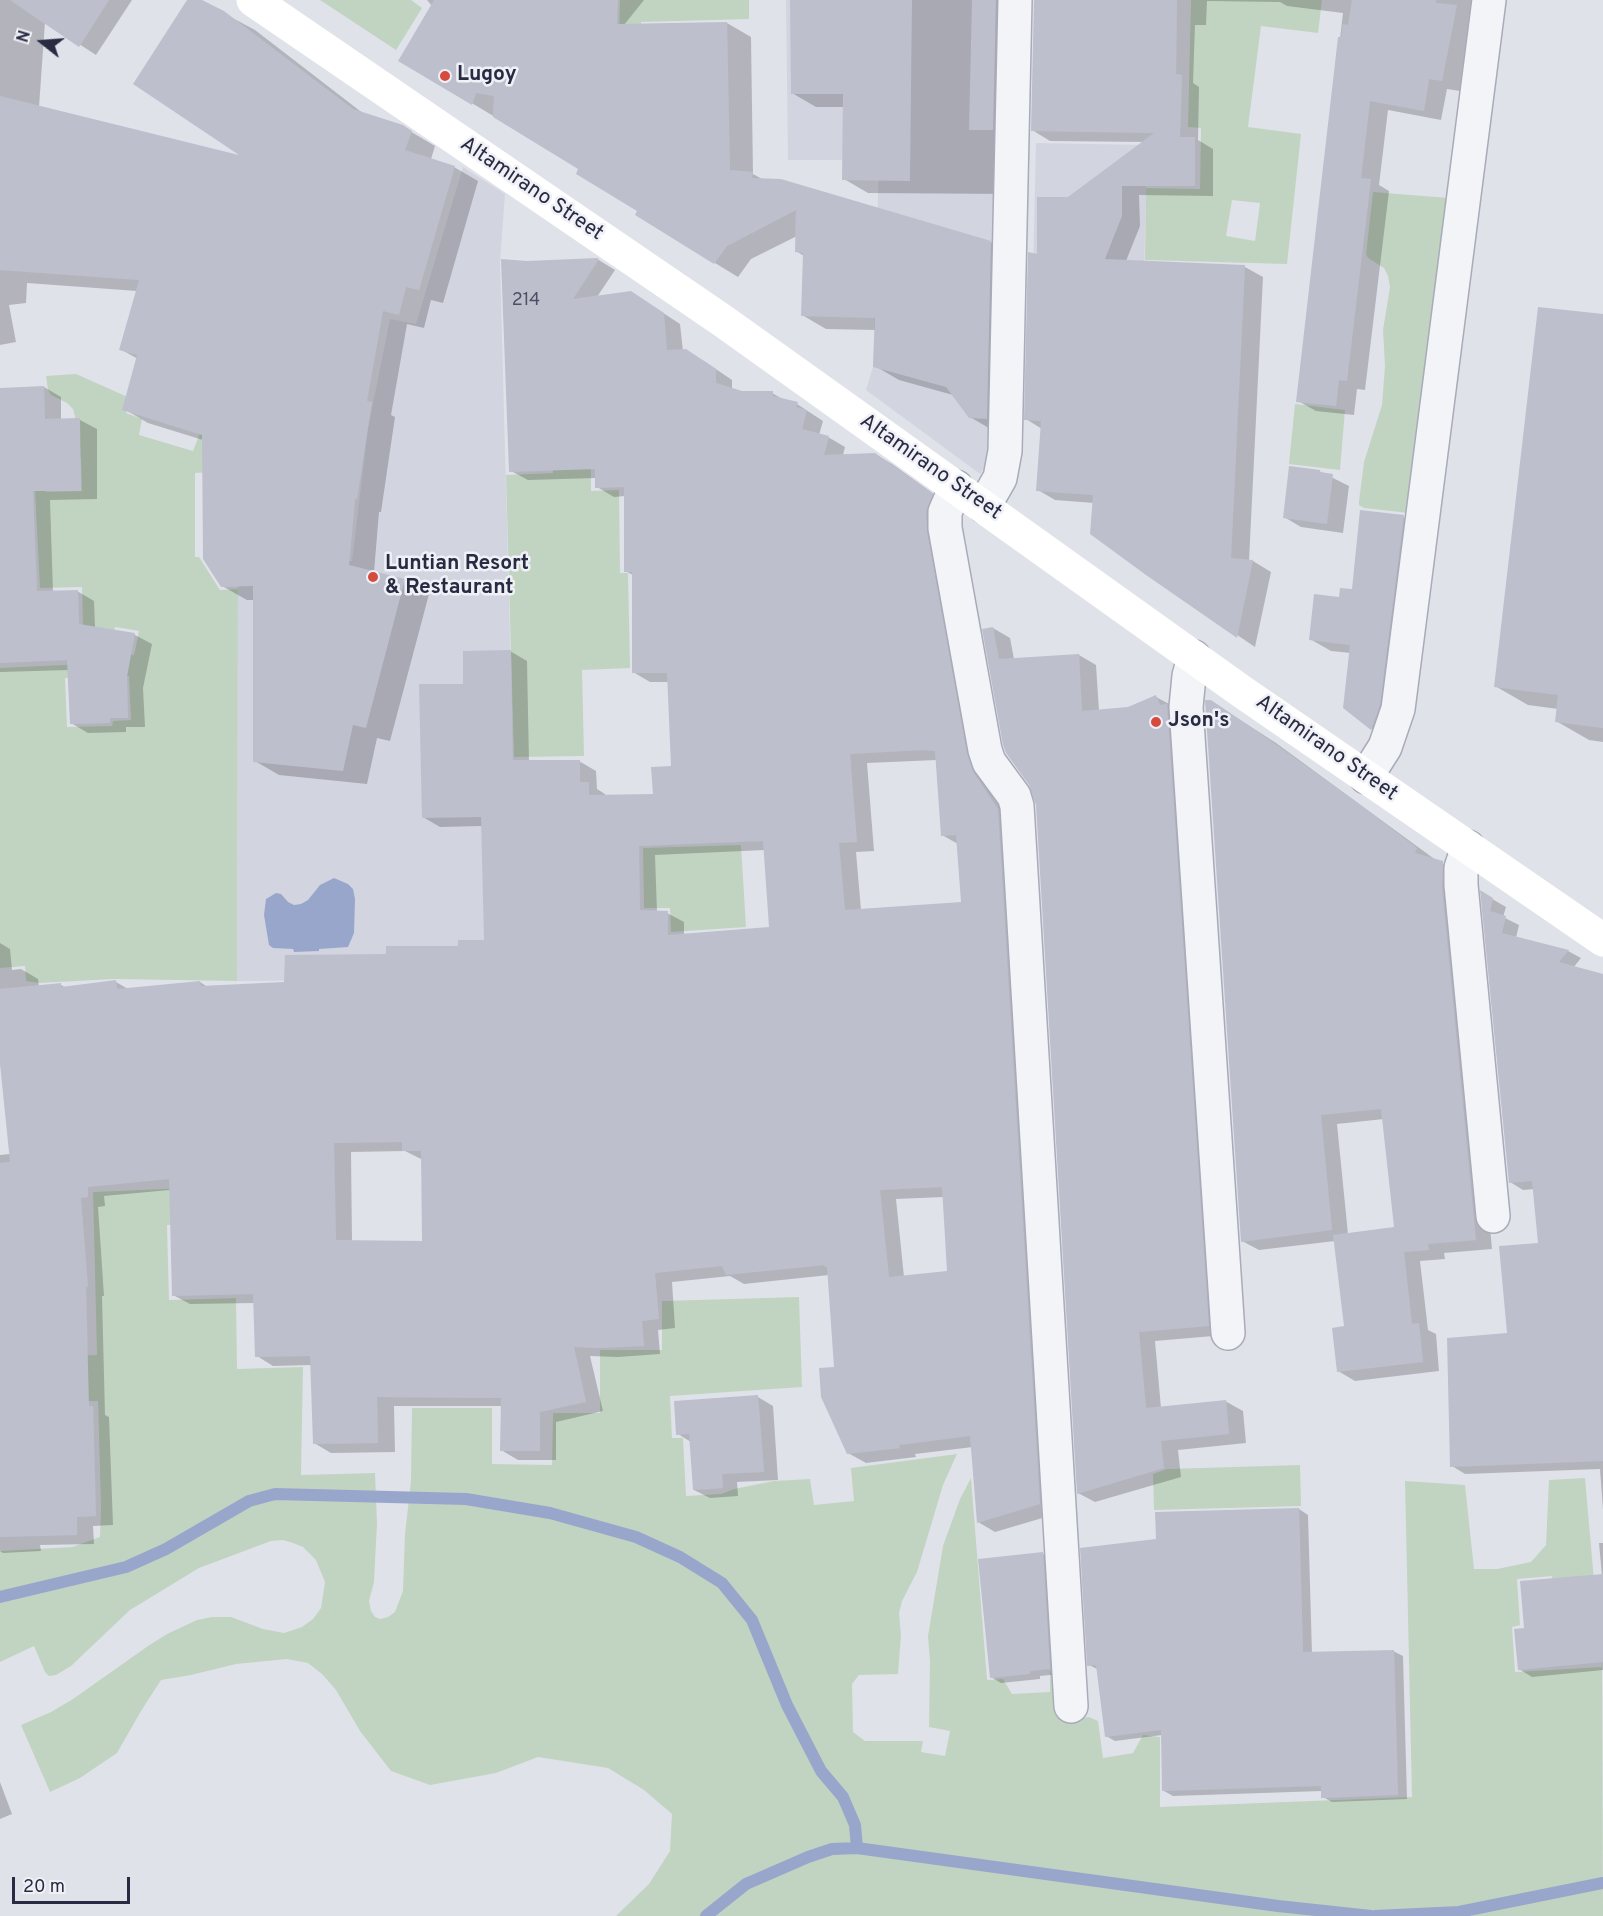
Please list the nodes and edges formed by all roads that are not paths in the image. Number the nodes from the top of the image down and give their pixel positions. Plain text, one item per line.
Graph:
1 (1015, 0) edge
2 (1489, 0) edge
3 (262, 2) edge
4 (956, 487) junction
5 (984, 506) junction
6 (1194, 657) junction
7 (1366, 777) junction
8 (1468, 847) junction
9 (1603, 940) edge
10 (1493, 1216) dead end
11 (1228, 1333) dead end
12 (1071, 1706) dead end

1 - 5 street
2 - 7 street
3 - 4 main road, Altamirano Street
4 - 5 main road, Altamirano Street
4 - 12 street
5 - 6 main road, Altamirano Street
6 - 7 main road, Altamirano Street
6 - 11 street
7 - 8 main road, Altamirano Street
8 - 9 main road, Altamirano Street
8 - 10 street

